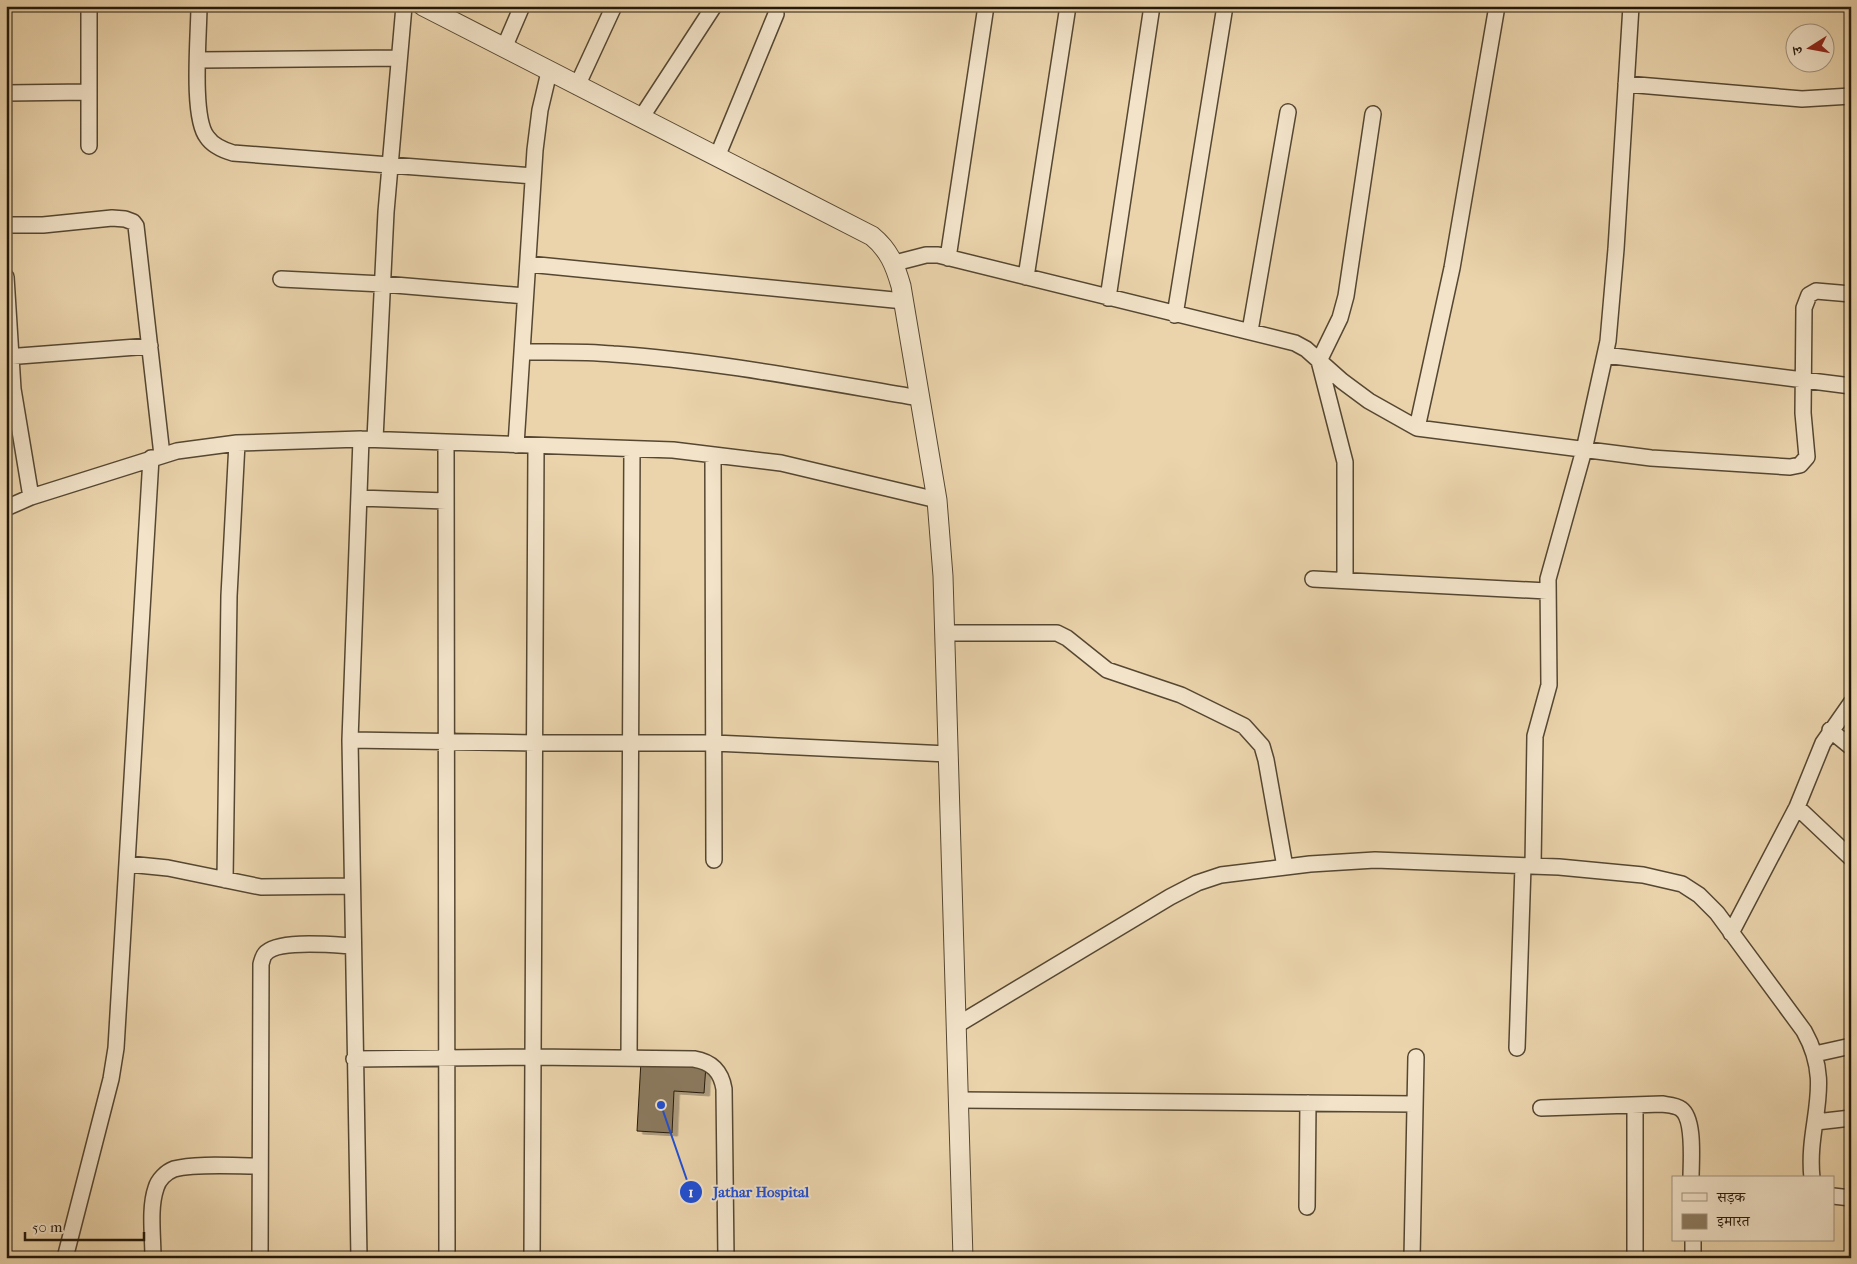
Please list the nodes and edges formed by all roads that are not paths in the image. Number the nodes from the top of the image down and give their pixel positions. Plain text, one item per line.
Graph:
1 (89, 6) edge
2 (199, 6) edge
3 (404, 6) edge
4 (423, 6) edge
5 (522, 6) edge
6 (614, 6) edge
7 (714, 6) edge
8 (986, 6) edge
9 (1068, 6) edge
10 (1152, 6) edge
11 (1225, 6) edge
12 (1497, 6) edge
13 (1631, 6) edge
14 (776, 14) dead end
15 (504, 48) junction
16 (400, 58) junction
17 (198, 60) junction
18 (549, 72) junction
19 (1626, 84) junction
20 (577, 86) junction
21 (89, 92) junction
22 (6, 93) edge
23 (1851, 96) edge
24 (1288, 112) dead end
25 (1373, 114) dead end
26 (641, 118) junction
27 (89, 146) dead end
28 (717, 157) junction
29 (390, 165) junction
30 (533, 176) junction
31 (6, 225) edge
32 (948, 258) junction
33 (895, 263) junction
34 (528, 264) junction
35 (6, 277) edge
36 (1026, 277) junction
37 (281, 279) dead end
38 (383, 284) junction
39 (1851, 294) edge
40 (525, 296) junction
41 (1108, 298) junction
42 (904, 301) junction
43 (1175, 315) junction
44 (1250, 331) junction
45 (150, 346) junction
46 (522, 352) junction
47 (1605, 355) junction
48 (8, 357) edge
49 (1319, 361) junction
50 (1803, 381) junction
51 (1851, 386) edge
52 (920, 398) junction
53 (1417, 428) junction
54 (368, 439) junction
55 (237, 443) junction
56 (446, 443) junction
57 (516, 445) junction
58 (536, 446) junction
59 (632, 449) junction
60 (1584, 450) junction
61 (713, 455) junction
62 (157, 457) junction
63 (31, 497) junction
64 (359, 498) junction
65 (937, 500) junction
66 (446, 501) junction
67 (6, 508) edge
68 (1313, 579) dead end
69 (1345, 580) junction
70 (1548, 591) junction
71 (945, 633) junction
72 (1851, 703) edge
73 (1830, 730) junction
74 (350, 740) junction
75 (447, 742) junction
76 (630, 742) junction
77 (535, 743) junction
78 (714, 743) junction
79 (1851, 747) edge
80 (948, 754) junction
81 (1797, 807) junction
82 (1851, 858) edge
83 (714, 860) dead end
84 (128, 864) junction
85 (1528, 866) junction
86 (1286, 867) junction
87 (225, 880) junction
88 (352, 886) junction
89 (1731, 933) junction
90 (353, 946) junction
91 (956, 1025) junction
92 (1851, 1046) edge
93 (1517, 1048) dead end
94 (1816, 1054) junction
95 (533, 1057) junction
96 (1416, 1057) dead end
97 (446, 1058) junction
98 (629, 1058) junction
99 (354, 1059) junction
100 (959, 1100) junction
101 (1308, 1103) junction
102 (1415, 1104) junction
103 (1635, 1104) junction
104 (1541, 1108) dead end
105 (1851, 1118) edge
106 (1816, 1122) junction
107 (259, 1166) junction
108 (1691, 1176) edge
109 (1812, 1176) edge
110 (1834, 1196) edge
111 (1851, 1198) edge
112 (1307, 1207) dead end
113 (1693, 1242) edge
114 (65, 1258) edge
115 (153, 1258) edge
116 (260, 1258) edge
117 (359, 1258) edge
118 (447, 1258) edge
119 (532, 1258) edge
120 (726, 1258) edge
121 (963, 1258) edge
122 (1412, 1258) edge
123 (1635, 1258) edge
124 (1693, 1258) edge

1 - 21 street
2 - 17 street
3 - 16 street
4 - 15 street
5 - 15 street
6 - 20 street
7 - 26 street
8 - 32 street
9 - 36 street
10 - 41 street
11 - 43 street
12 - 53 street
13 - 19 street
14 - 28 street
15 - 18 street
16 - 17 street
16 - 29 street
17 - 29 street
18 - 20 street
18 - 30 street
19 - 23 street
19 - 47 street
20 - 26 street
21 - 22 street
21 - 27 street
24 - 44 street
25 - 49 street
26 - 28 street
28 - 33 street
29 - 30 street
29 - 38 street
30 - 34 street
31 - 45 street
32 - 33 street
32 - 36 street
33 - 42 street
34 - 40 street
34 - 42 street
35 - 48 street
36 - 41 street
37 - 38 street
38 - 40 street
38 - 54 street
39 - 50 street
40 - 46 street
41 - 43 street
42 - 52 street
43 - 44 street
44 - 49 street
45 - 48 street
45 - 62 street
46 - 52 street
46 - 57 street
47 - 50 street
47 - 60 street
48 - 63 street
49 - 53 street
49 - 69 street
50 - 51 street
50 - 60 street
52 - 65 street
53 - 60 street
54 - 55 street
54 - 56 street
54 - 64 street
55 - 62 street
55 - 87 street
56 - 57 street
56 - 66 street
57 - 58 street
58 - 59 street
58 - 77 street
59 - 61 street
59 - 76 street
60 - 70 street
61 - 65 street
61 - 78 street
62 - 63 street
62 - 84 street
63 - 67 street
64 - 66 street
64 - 74 street
65 - 71 street
66 - 75 street
68 - 69 street
69 - 70 street
70 - 85 street
71 - 80 street
71 - 86 street
72 - 73 street
73 - 79 street
73 - 81 street
74 - 75 street
74 - 88 street
75 - 77 street
75 - 97 street
76 - 77 street
76 - 78 street
76 - 98 street
77 - 95 street
78 - 80 street
78 - 83 street
80 - 91 street
81 - 82 street
81 - 89 street
84 - 87 street
84 - 114 street
85 - 86 street
85 - 89 street
85 - 93 street
86 - 91 street
87 - 88 street
88 - 90 street
89 - 94 street
90 - 99 street
90 - 107 street
91 - 100 street
92 - 94 street
94 - 106 street
95 - 97 street
95 - 98 street
95 - 119 street
96 - 102 street
97 - 99 street
97 - 118 street
98 - 120 street
99 - 117 street
100 - 101 street
100 - 121 street
101 - 102 street
101 - 112 street
102 - 122 street
103 - 104 street
103 - 108 street
103 - 123 street
105 - 106 street
106 - 109 street
107 - 115 street
107 - 116 street
110 - 111 street
113 - 124 street

